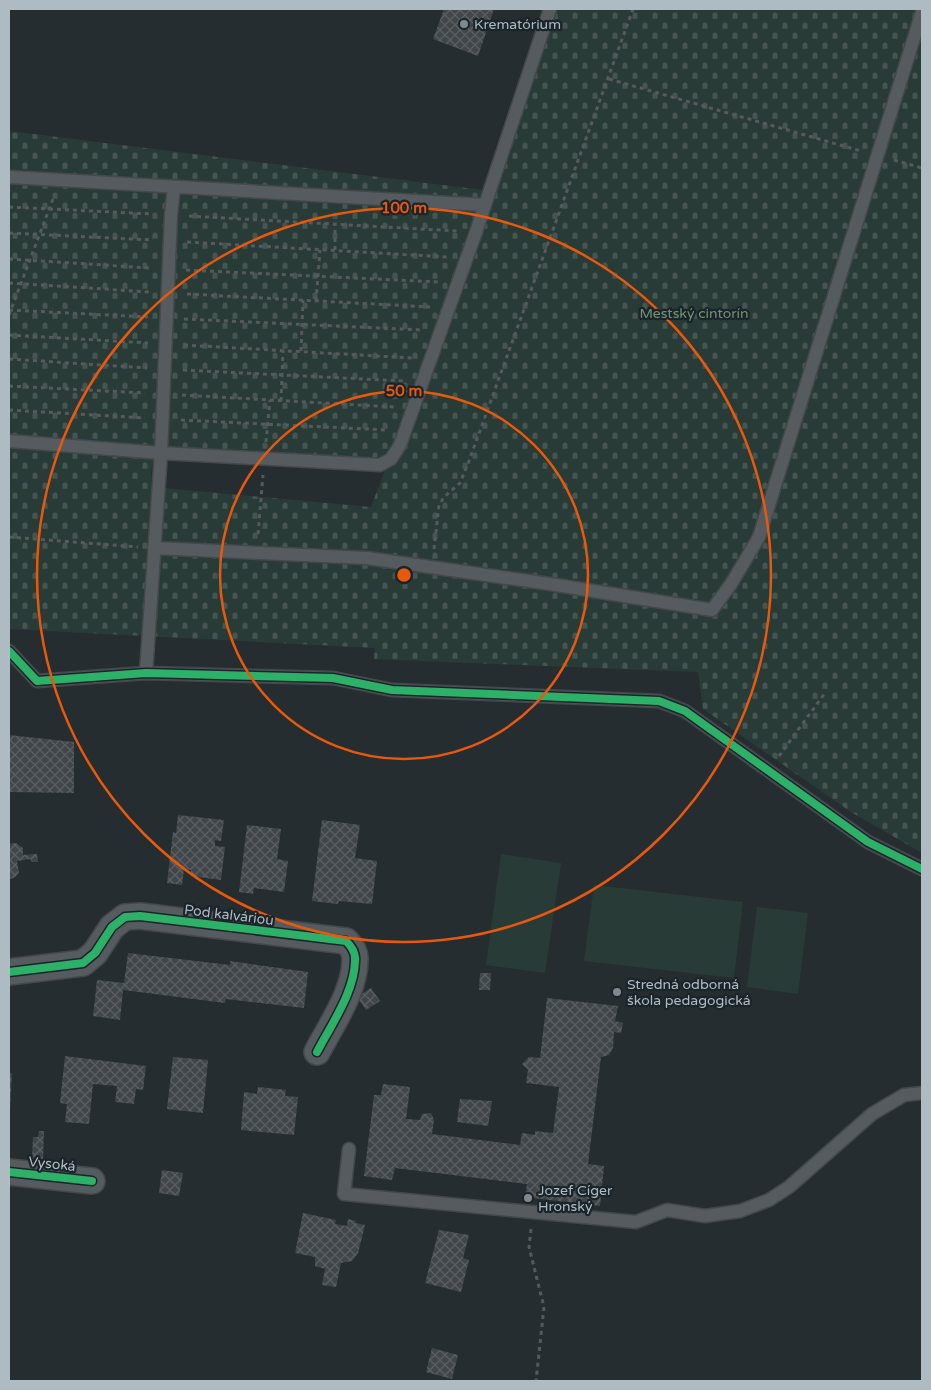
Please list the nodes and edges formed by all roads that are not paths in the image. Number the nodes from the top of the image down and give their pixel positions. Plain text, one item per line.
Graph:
1 (550, 9) edge
2 (922, 12) edge
3 (9, 177) edge
4 (174, 187) junction
5 (484, 204) junction
6 (9, 441) edge
7 (161, 453) junction
8 (154, 548) junction
9 (9, 651) edge
10 (146, 673) junction
11 (922, 869) edge
12 (9, 972) edge
13 (317, 1052) dead end
14 (922, 1093) edge
15 (349, 1149) dead end
16 (9, 1172) edge
17 (92, 1181) dead end

1 - 5 lane
2 - 8 lane
3 - 4 lane
4 - 5 lane
4 - 7 lane
5 - 7 lane
6 - 7 lane
7 - 8 lane
8 - 10 lane
9 - 10 lane
10 - 11 lane
12 - 13 street, Pod kalváriou
14 - 15 lane
16 - 17 street, Vysoká

